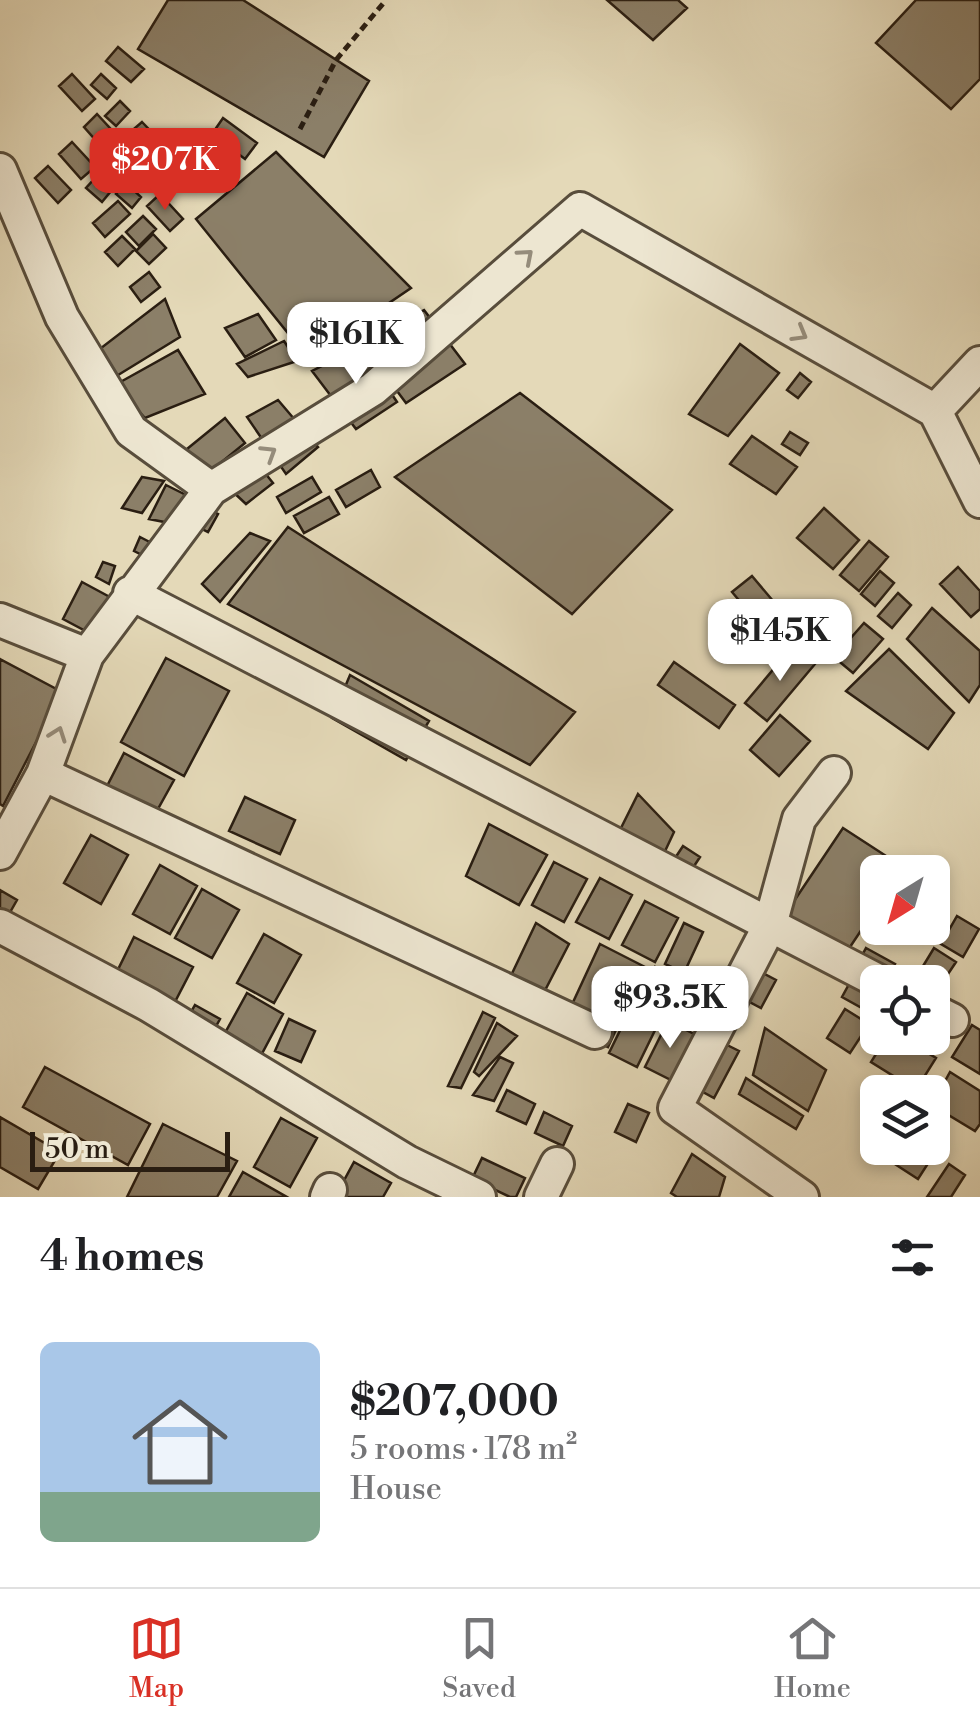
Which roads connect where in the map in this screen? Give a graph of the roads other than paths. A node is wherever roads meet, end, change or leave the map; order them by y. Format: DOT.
graph roads {
  1 [pos="0,170"];
  2 [pos="980,363"];
  3 [pos="935,411"];
  4 [pos="211,489"];
  5 [pos="980,500"];
  6 [pos="130,593"];
  7 [pos="0,620"];
  8 [pos="86,655"];
  9 [pos="834,773"];
  10 [pos="43,774"];
  11 [pos="0,853"];
  12 [pos="0,926"];
  13 [pos="770,926"];
  14 [pos="860,972"];
  15 [pos="595,1032"];
  16 [pos="557,1164"];
  17 [pos="479,1197"];
  18 [pos="541,1197"];
  19 [pos="802,1197"];
  1 -- 4 [label="street"];
  2 -- 3 [label="street"];
  4 -- 3 [label="street, one-way"];
  3 -- 5 [label="street"];
  4 -- 6 [label="street"];
  6 -- 8 [label="street"];
  6 -- 13 [label="street"];
  7 -- 8 [label="street"];
  10 -- 8 [label="street, one-way"];
  9 -- 13 [label="street"];
  10 -- 11 [label="street"];
  10 -- 15 [label="street"];
  12 -- 17 [label="street"];
  13 -- 14 [label="street"];
  13 -- 19 [label="street"];
  16 -- 18 [label="street"];
}
